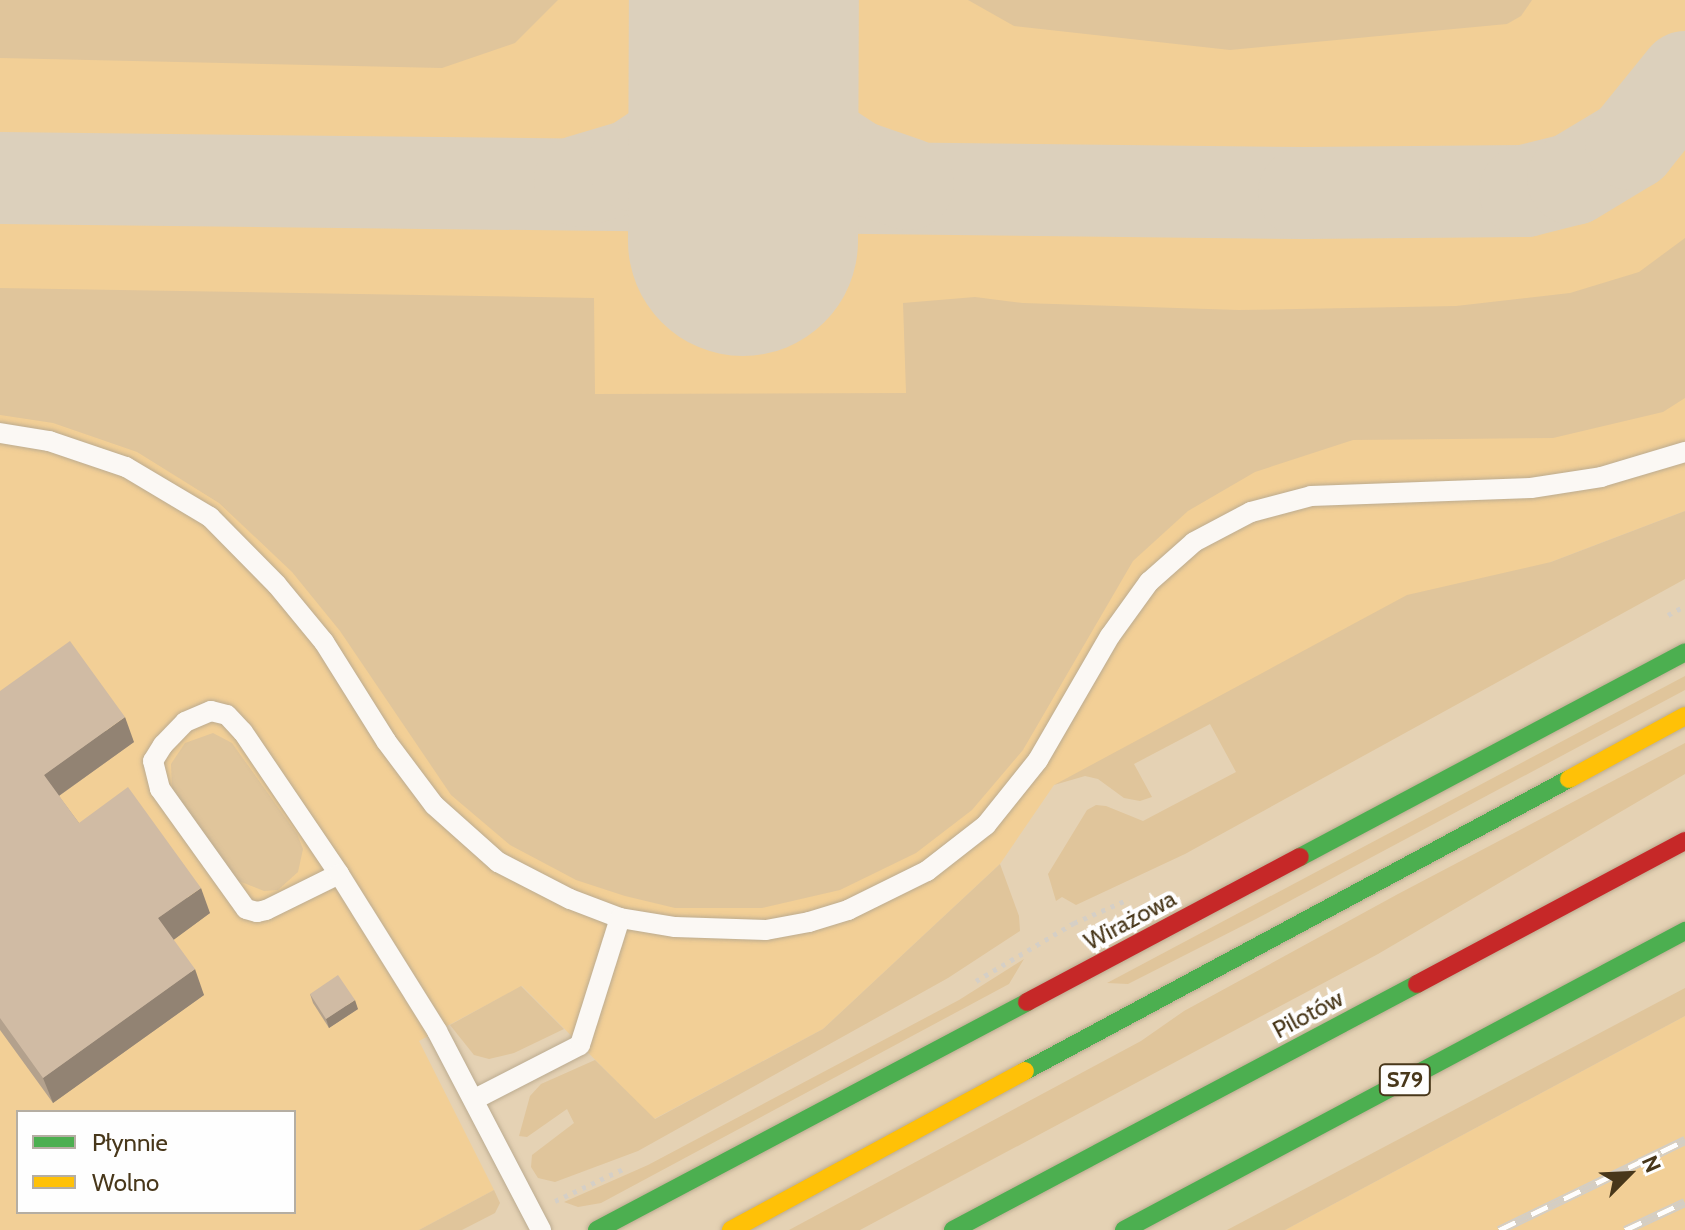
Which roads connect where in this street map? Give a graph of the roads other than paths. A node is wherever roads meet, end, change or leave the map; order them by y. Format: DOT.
graph roads {
  1 [pos="0,433"];
  2 [pos="1685,452"];
  3 [pos="1685,652"];
  4 [pos="1685,716"];
  5 [pos="1685,841"];
  6 [pos="339,874"];
  7 [pos="620,918"];
  8 [pos="1685,931"];
  9 [pos="475,1099"];
  10 [pos="541,1230"];
  11 [pos="597,1230"];
  12 [pos="731,1230"];
  13 [pos="953,1230"];
  14 [pos="1124,1230"];
  1 -- 7 [label="lane"];
  2 -- 7 [label="lane"];
  3 -- 11 [label="main road, Wirażowa"];
  4 -- 12 [label="main road"];
  5 -- 13 [label="main road, Pilotów"];
  6 -- 6 [label="lane"];
  6 -- 9 [label="lane"];
  7 -- 9 [label="lane"];
  8 -- 14 [label="main road, S79"];
  9 -- 10 [label="lane"];
}
